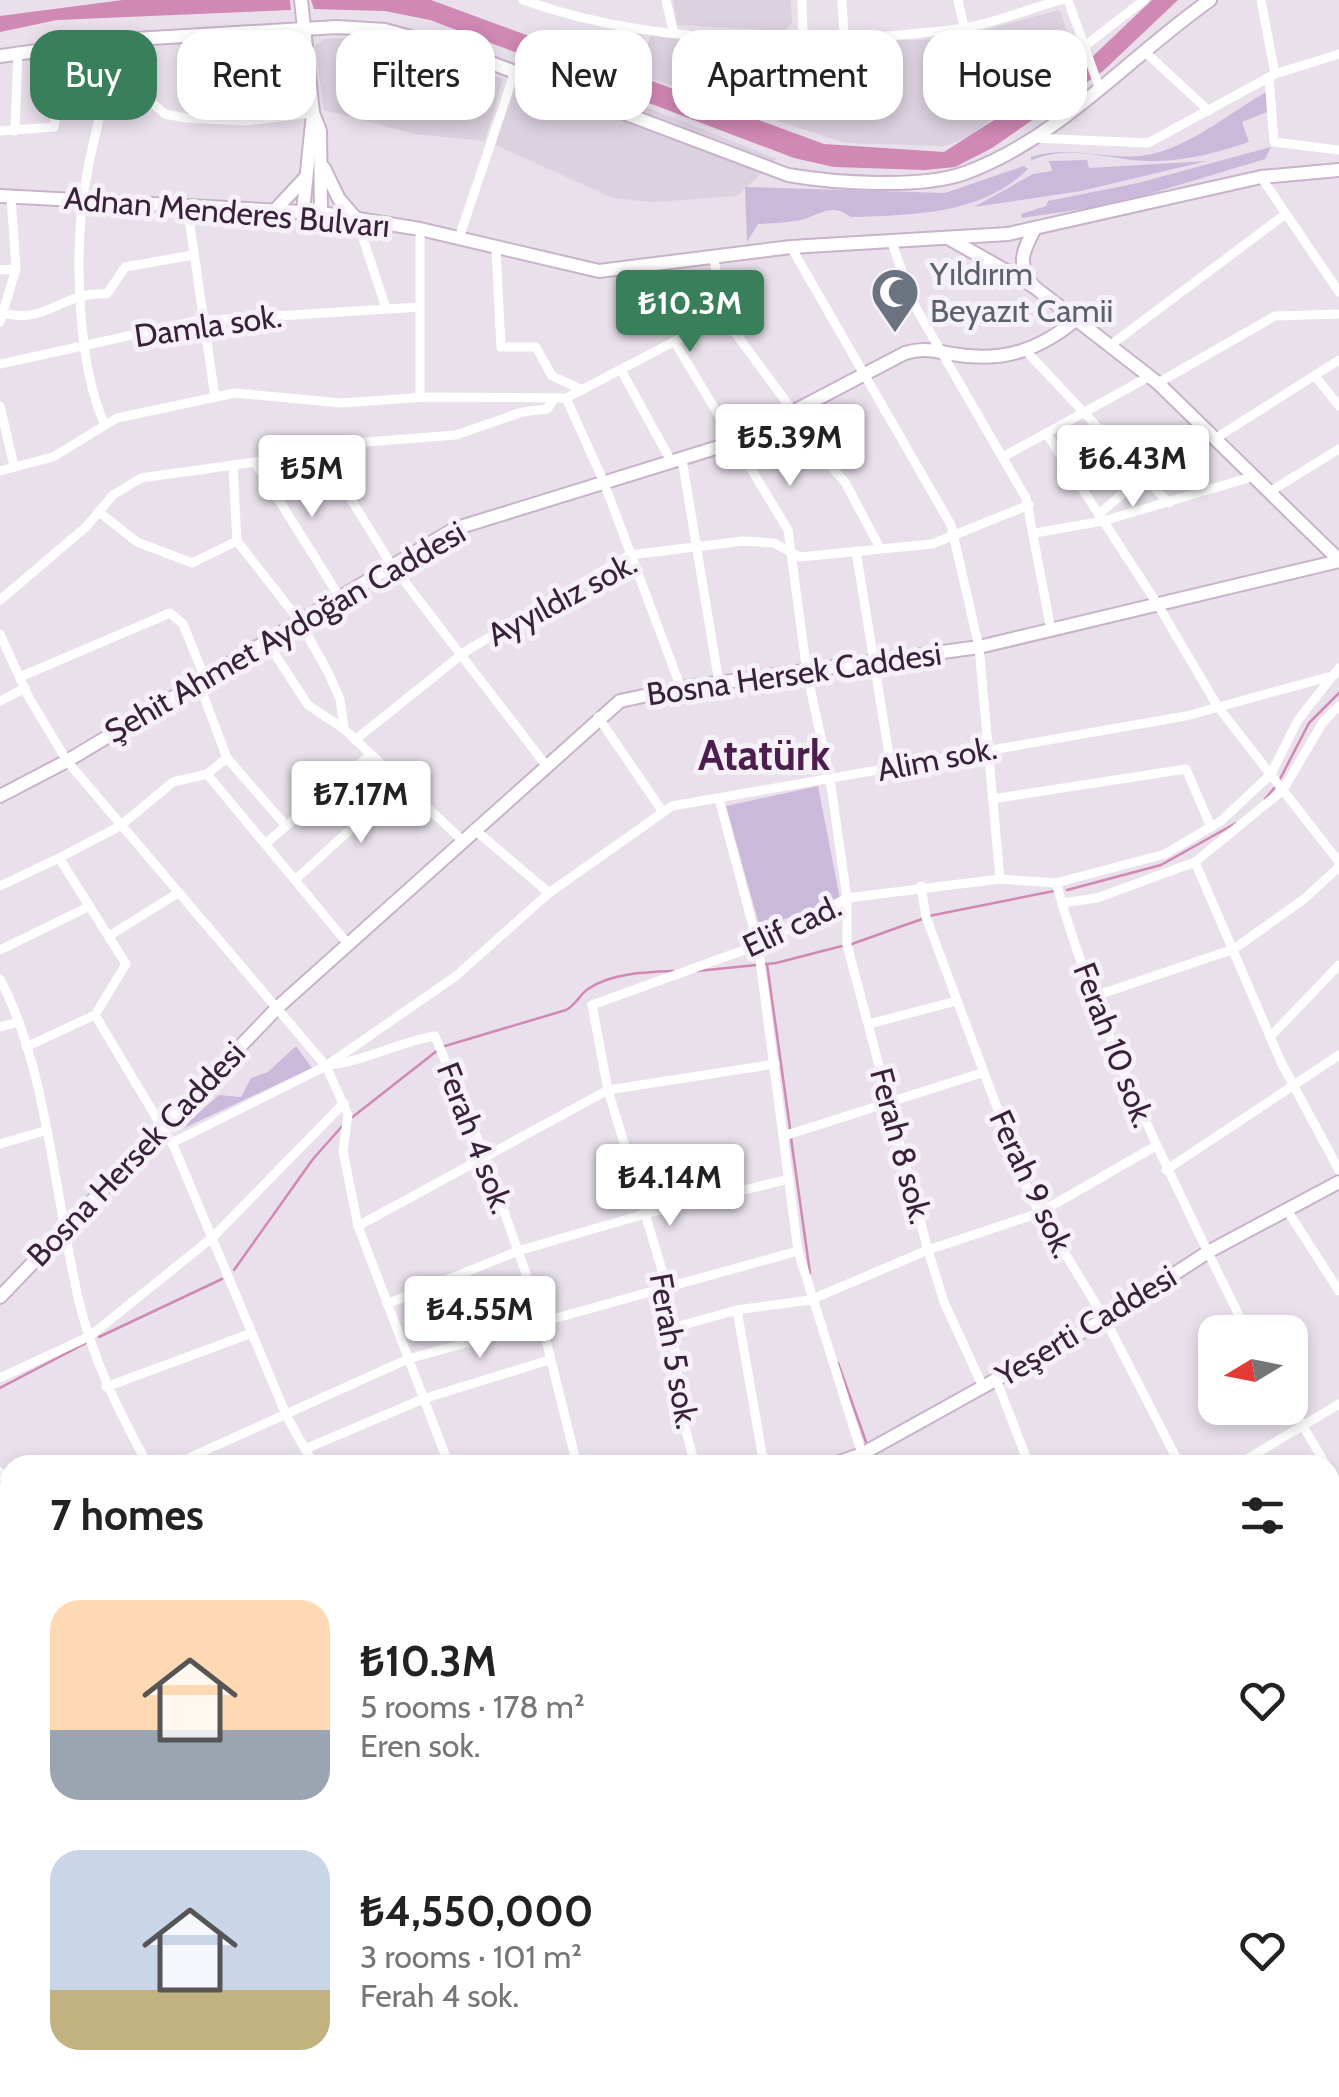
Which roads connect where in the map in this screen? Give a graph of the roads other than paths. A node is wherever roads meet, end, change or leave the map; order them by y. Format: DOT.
graph roads {
  1 [pos="523,0"];
  2 [pos="666,0"];
  3 [pos="802,0"];
  4 [pos="842,0"];
  5 [pos="958,0"];
  6 [pos="1065,0"];
  7 [pos="1144,0"];
  8 [pos="1210,0"];
  9 [pos="1261,0"];
  10 [pos="302,5"];
  11 [pos="964,27"];
  12 [pos="306,30"];
  13 [pos="673,30"];
  14 [pos="803,30"];
  15 [pos="844,30"];
  16 [pos="1078,30"];
  17 [pos="903,32"];
  18 [pos="30,50"];
  19 [pos="1087,51"];
  20 [pos="1144,51"];
  21 [pos="18,52"];
  22 [pos="1339,54"];
  23 [pos="0,56"];
  24 [pos="515,71"];
  25 [pos="1272,75"];
  26 [pos="1098,82"];
  27 [pos="1208,111"];
  28 [pos="316,118"];
  29 [pos="55,120"];
  30 [pos="100,120"];
  31 [pos="312,120"];
  32 [pos="641,120"];
  33 [pos="0,131"];
  34 [pos="15,131"];
  35 [pos="1030,138"];
  36 [pos="1339,150"];
  37 [pos="321,161"];
  38 [pos="1339,170"];
  39 [pos="306,176"];
  40 [pos="1261,178"];
  41 [pos="6,196"];
  42 [pos="84,197"];
  43 [pos="187,205"];
  44 [pos="276,209"];
  45 [pos="303,211"];
  46 [pos="320,213"];
  47 [pos="1283,216"];
  48 [pos="357,220"];
  49 [pos="420,229"];
  50 [pos="1034,230"];
  51 [pos="946,237"];
  52 [pos="459,238"];
  53 [pos="891,240"];
  54 [pos="496,248"];
  55 [pos="791,248"];
  56 [pos="194,254"];
  57 [pos="714,258"];
  58 [pos="16,269"];
  59 [pos="0,270"];
  60 [pos="1032,286"];
  61 [pos="83,292"];
  62 [pos="1339,292"];
  63 [pos="420,307"];
  64 [pos="386,308"];
  65 [pos="1339,314"];
  66 [pos="1,315"];
  67 [pos="723,316"];
  68 [pos="1078,318"];
  69 [pos="202,320"];
  70 [pos="674,342"];
  71 [pos="1112,344"];
  72 [pos="86,346"];
  73 [pos="940,350"];
  74 [pos="1027,352"];
  75 [pos="1339,360"];
  76 [pos="0,364"];
  77 [pos="621,370"];
  78 [pos="864,374"];
  79 [pos="1316,376"];
  80 [pos="1154,380"];
  81 [pos="582,390"];
  82 [pos="215,397"];
  83 [pos="420,397"];
  84 [pos="561,398"];
  85 [pos="0,406"];
  86 [pos="1339,406"];
  87 [pos="792,410"];
  88 [pos="1082,414"];
  89 [pos="104,426"];
  90 [pos="1046,433"];
  91 [pos="1216,438"];
  92 [pos="734,442"];
  93 [pos="318,446"];
  94 [pos="1339,448"];
  95 [pos="1003,457"];
  96 [pos="676,460"];
  97 [pos="255,462"];
  98 [pos="14,466"];
  99 [pos="233,466"];
  100 [pos="0,471"];
  101 [pos="1143,476"];
  102 [pos="1256,476"];
  103 [pos="603,480"];
  104 [pos="1271,490"];
  105 [pos="1169,503"];
  106 [pos="1029,505"];
  107 [pos="99,512"];
  108 [pos="1101,518"];
  109 [pos="1035,534"];
  110 [pos="954,537"];
  111 [pos="237,541"];
  112 [pos="696,546"];
  113 [pos="880,548"];
  114 [pos="788,550"];
  115 [pos="856,551"];
  116 [pos="630,554"];
  117 [pos="1339,560"];
  118 [pos="391,564"];
  119 [pos="338,596"];
  120 [pos="0,600"];
  121 [pos="1158,605"];
  122 [pos="298,619"];
  123 [pos="1050,630"];
  124 [pos="0,634"];
  125 [pos="265,638"];
  126 [pos="978,647"];
  127 [pos="9,653"];
  128 [pos="461,655"];
  129 [pos="0,663"];
  130 [pos="872,663"];
  131 [pos="1339,668"];
  132 [pos="807,673"];
  133 [pos="1331,676"];
  134 [pos="20,678"];
  135 [pos="201,678"];
  136 [pos="719,684"];
  137 [pos="25,688"];
  138 [pos="681,688"];
  139 [pos="0,701"];
  140 [pos="1339,706"];
  141 [pos="1218,707"];
  142 [pos="598,717"];
  143 [pos="344,729"];
  144 [pos="355,740"];
  145 [pos="987,748"];
  146 [pos="370,755"];
  147 [pos="227,758"];
  148 [pos="67,761"];
  149 [pos="545,764"];
  150 [pos="892,768"];
  151 [pos="207,774"];
  152 [pos="1271,774"];
  153 [pos="830,780"];
  154 [pos="400,784"];
  155 [pos="1283,790"];
  156 [pos="0,796"];
  157 [pos="992,798"];
  158 [pos="719,799"];
  159 [pos="663,812"];
  160 [pos="120,826"];
  161 [pos="286,826"];
  162 [pos="1211,827"];
  163 [pos="474,829"];
  164 [pos="462,840"];
  165 [pos="265,844"];
  166 [pos="59,858"];
  167 [pos="1195,862"];
  168 [pos="1339,864"];
  169 [pos="1000,879"];
  170 [pos="295,880"];
  171 [pos="1056,882"];
  172 [pos="0,886"];
  173 [pos="921,886"];
  174 [pos="548,893"];
  175 [pos="178,894"];
  176 [pos="847,898"];
  177 [pos="1062,903"];
  178 [pos="90,906"];
  179 [pos="109,936"];
  180 [pos="348,944"];
  181 [pos="758,945"];
  182 [pos="1232,949"];
  183 [pos="0,950"];
  184 [pos="1339,965"];
  185 [pos="0,979"];
  186 [pos="1095,996"];
  187 [pos="956,1002"];
  188 [pos="278,1006"];
  189 [pos="592,1006"];
  190 [pos="96,1015"];
  191 [pos="19,1022"];
  192 [pos="869,1024"];
  193 [pos="0,1027"];
  194 [pos="1270,1036"];
  195 [pos="26,1047"];
  196 [pos="1339,1055"];
  197 [pos="775,1064"];
  198 [pos="326,1066"];
  199 [pos="981,1073"];
  200 [pos="1294,1085"];
  201 [pos="608,1090"];
  202 [pos="890,1100"];
  203 [pos="344,1103"];
  204 [pos="162,1124"];
  205 [pos="44,1130"];
  206 [pos="784,1136"];
  207 [pos="172,1143"];
  208 [pos="0,1144"];
  209 [pos="1154,1146"];
  210 [pos="485,1157"];
  211 [pos="1166,1170"];
  212 [pos="1339,1170"];
  213 [pos="789,1179"];
  214 [pos="1339,1182"];
  215 [pos="1287,1210"];
  216 [pos="1039,1213"];
  217 [pos="645,1214"];
  218 [pos="358,1226"];
  219 [pos="65,1228"];
  220 [pos="213,1238"];
  221 [pos="928,1250"];
  222 [pos="518,1251"];
  223 [pos="798,1251"];
  224 [pos="1208,1252"];
  225 [pos="668,1290"];
  226 [pos="1339,1291"];
  227 [pos="0,1297"];
  228 [pos="810,1300"];
  229 [pos="386,1304"];
  230 [pos="737,1310"];
  231 [pos="1239,1315"];
  232 [pos="1105,1319"];
  233 [pos="541,1324"];
  234 [pos="672,1328"];
  235 [pos="252,1333"];
  236 [pos="90,1336"];
  237 [pos="408,1359"];
  238 [pos="549,1360"];
  239 [pos="0,1378"];
  240 [pos="996,1379"];
  241 [pos="982,1386"];
  242 [pos="106,1387"];
  243 [pos="423,1399"];
  244 [pos="1339,1404"];
  245 [pos="287,1417"];
  246 [pos="1308,1422"];
  247 [pos="1303,1425"];
  248 [pos="305,1450"];
  249 [pos="862,1454"];
  250 [pos="143,1455"];
  251 [pos="197,1455"];
  252 [pos="308,1455"];
  253 [pos="444,1455"];
  254 [pos="574,1455"];
  255 [pos="692,1455"];
  256 [pos="762,1455"];
  257 [pos="1025,1455"];
  258 [pos="1175,1455"];
  259 [pos="1254,1455"];
  260 [pos="1320,1455"];
  1 -- 13 [label="street"];
  2 -- 13 [label="street"];
  3 -- 14 [label="street"];
  4 -- 15 [label="street"];
  5 -- 11 [label="street"];
  6 -- 11 [label="street"];
  6 -- 16 [label="street"];
  7 -- 19 [label="street"];
  8 -- 20 [label="main road"];
  9 -- 25 [label="street"];
  10 -- 12 [label="main road"];
  11 -- 17 [label="street"];
  12 -- 24 [label="main road"];
  18 -- 21 [label="main road"];
  19 -- 26 [label="street"];
  20 -- 26 [label="main road"];
  20 -- 27 [label="street"];
  21 -- 23 [label="main road"];
  21 -- 34 [label="street"];
  22 -- 25 [label="street"];
  24 -- 52 [label="street"];
  25 -- 27 [label="street"];
  25 -- 36 [label="street"];
  26 -- 35 [label="main road"];
  27 -- 35 [label="street"];
  28 -- 37 [label="main road"];
  29 -- 34 [label="street"];
  30 -- 42 [label="street"];
  31 -- 39 [label="main road"];
  32 -- 35 [label="main road"];
  33 -- 34 [label="street"];
  37 -- 46 [label="main road"];
  37 -- 48 [label="main road"];
  38 -- 40 [label="main road, Adnan Menderes Bulvarı"];
  39 -- 44 [label="main road"];
  39 -- 45 [label="main road"];
  40 -- 47 [label="street"];
  40 -- 50 [label="main road, Adnan Menderes Bulvarı"];
  41 -- 42 [label="main road, Adnan Menderes Bulvarı"];
  41 -- 58 [label="street"];
  42 -- 43 [label="main road, Adnan Menderes Bulvarı"];
  42 -- 61 [label="street"];
  43 -- 44 [label="main road, Adnan Menderes Bulvarı"];
  43 -- 56 [label="street"];
  44 -- 45 [label="main road, Adnan Menderes Bulvarı"];
  45 -- 46 [label="main road, Adnan Menderes Bulvarı"];
  46 -- 48 [label="main road, Adnan Menderes Bulvarı"];
  47 -- 62 [label="street"];
  47 -- 71 [label="street"];
  48 -- 49 [label="main road, Adnan Menderes Bulvarı"];
  48 -- 64 [label="street"];
  49 -- 52 [label="main road, Adnan Menderes Bulvarı"];
  49 -- 63 [label="street"];
  50 -- 51 [label="main road, Adnan Menderes Bulvarı"];
  50 -- 60 [label="main road"];
  51 -- 53 [label="main road, Adnan Menderes Bulvarı"];
  51 -- 60 [label="main road"];
  52 -- 54 [label="main road, Adnan Menderes Bulvarı"];
  53 -- 55 [label="main road, Adnan Menderes Bulvarı"];
  53 -- 73 [label="street"];
  54 -- 57 [label="main road, Adnan Menderes Bulvarı"];
  54 -- 81 [label="street"];
  55 -- 57 [label="main road, Adnan Menderes Bulvarı"];
  55 -- 78 [label="street"];
  56 -- 61 [label="street"];
  56 -- 69 [label="street"];
  57 -- 67 [label="street"];
  58 -- 59 [label="street"];
  58 -- 66 [label="street"];
  60 -- 68 [label="main road"];
  61 -- 66 [label="street"];
  61 -- 72 [label="street"];
  63 -- 64 [label="street, Damla sok."];
  63 -- 83 [label="street"];
  64 -- 69 [label="street, Damla sok."];
  65 -- 80 [label="street"];
  67 -- 70 [label="street"];
  67 -- 87 [label="street"];
  68 -- 71 [label="main road"];
  68 -- 74 [label="main road, Şehit Ahmet Aydoğan Caddesi"];
  69 -- 72 [label="street, Damla sok."];
  69 -- 82 [label="street"];
  70 -- 77 [label="street"];
  70 -- 92 [label="street, Ferah 8 sok."];
  71 -- 80 [label="main road"];
  72 -- 76 [label="street, Damla sok."];
  72 -- 89 [label="street"];
  73 -- 74 [label="main road, Şehit Ahmet Aydoğan Caddesi"];
  73 -- 78 [label="main road, Şehit Ahmet Aydoğan Caddesi"];
  73 -- 95 [label="street"];
  74 -- 88 [label="street"];
  75 -- 79 [label="street"];
  77 -- 81 [label="street"];
  77 -- 96 [label="street"];
  78 -- 87 [label="main road, Şehit Ahmet Aydoğan Caddesi"];
  78 -- 110 [label="street"];
  79 -- 86 [label="street"];
  79 -- 91 [label="street"];
  80 -- 88 [label="street"];
  80 -- 91 [label="main road"];
  81 -- 84 [label="street"];
  82 -- 83 [label="street"];
  82 -- 89 [label="street"];
  83 -- 84 [label="street"];
  84 -- 93 [label="street"];
  84 -- 103 [label="street"];
  85 -- 98 [label="street"];
  87 -- 92 [label="main road, Şehit Ahmet Aydoğan Caddesi"];
  87 -- 113 [label="street"];
  88 -- 90 [label="street"];
  88 -- 101 [label="street"];
  89 -- 98 [label="street"];
  90 -- 95 [label="street"];
  90 -- 108 [label="street"];
  91 -- 102 [label="main road"];
  92 -- 96 [label="main road, Şehit Ahmet Aydoğan Caddesi"];
  92 -- 114 [label="street, Ferah 8 sok."];
  93 -- 97 [label="street"];
  93 -- 118 [label="street"];
  94 -- 104 [label="street"];
  95 -- 106 [label="street"];
  96 -- 103 [label="main road, Şehit Ahmet Aydoğan Caddesi"];
  96 -- 112 [label="street"];
  97 -- 99 [label="street"];
  97 -- 119 [label="street"];
  98 -- 100 [label="street"];
  99 -- 107 [label="street"];
  99 -- 111 [label="street"];
  101 -- 105 [label="street"];
  101 -- 108 [label="street"];
  102 -- 104 [label="main road"];
  102 -- 105 [label="street"];
  103 -- 116 [label="street"];
  103 -- 118 [label="main road, Şehit Ahmet Aydoğan Caddesi"];
  104 -- 117 [label="main road"];
  105 -- 108 [label="street"];
  106 -- 109 [label="street"];
  106 -- 110 [label="street, Ayyıldız sok."];
  107 -- 111 [label="street"];
  107 -- 120 [label="street"];
  108 -- 109 [label="street"];
  108 -- 121 [label="street"];
  109 -- 123 [label="street"];
  110 -- 113 [label="street, Ayyıldız sok."];
  110 -- 126 [label="street"];
  111 -- 122 [label="street"];
  112 -- 114 [label="street, Ayyıldız sok."];
  112 -- 116 [label="street, Ayyıldız sok."];
  112 -- 136 [label="street"];
  113 -- 115 [label="street, Ayyıldız sok."];
  114 -- 115 [label="street, Ayyıldız sok."];
  114 -- 132 [label="street, Ferah 8 sok."];
  115 -- 130 [label="street"];
  116 -- 128 [label="street, Ayyıldız sok."];
  116 -- 138 [label="street"];
  117 -- 121 [label="main road, Bosna Hersek Caddesi"];
  118 -- 119 [label="main road, Şehit Ahmet Aydoğan Caddesi"];
  118 -- 128 [label="street"];
  119 -- 122 [label="main road, Şehit Ahmet Aydoğan Caddesi"];
  121 -- 123 [label="main road, Bosna Hersek Caddesi"];
  121 -- 141 [label="street"];
  122 -- 125 [label="main road, Şehit Ahmet Aydoğan Caddesi"];
  122 -- 143 [label="street"];
  123 -- 126 [label="main road, Bosna Hersek Caddesi"];
  124 -- 127 [label="street"];
  125 -- 135 [label="main road, Şehit Ahmet Aydoğan Caddesi"];
  125 -- 143 [label="street"];
  126 -- 130 [label="main road, Bosna Hersek Caddesi"];
  126 -- 145 [label="street"];
  127 -- 129 [label="street"];
  127 -- 134 [label="street"];
  128 -- 144 [label="street, Ayyıldız sok."];
  128 -- 149 [label="street"];
  130 -- 132 [label="main road, Bosna Hersek Caddesi"];
  130 -- 150 [label="street"];
  131 -- 133 [label="street"];
  132 -- 136 [label="main road, Bosna Hersek Caddesi"];
  132 -- 153 [label="street, Ferah 8 sok."];
  133 -- 141 [label="street, Alim sok."];
  133 -- 152 [label="street"];
  134 -- 135 [label="street"];
  134 -- 137 [label="street"];
  135 -- 147 [label="street"];
  135 -- 148 [label="main road, Şehit Ahmet Aydoğan Caddesi"];
  136 -- 138 [label="main road, Bosna Hersek Caddesi"];
  137 -- 139 [label="street"];
  137 -- 148 [label="street"];
  138 -- 142 [label="main road, Bosna Hersek Caddesi"];
  140 -- 155 [label="street"];
  141 -- 145 [label="street, Alim sok."];
  141 -- 152 [label="street"];
  142 -- 149 [label="main road, Bosna Hersek Caddesi"];
  142 -- 159 [label="street"];
  143 -- 144 [label="street"];
  144 -- 146 [label="street"];
  145 -- 150 [label="street, Alim sok."];
  145 -- 157 [label="street"];
  146 -- 154 [label="street"];
  146 -- 161 [label="street"];
  147 -- 151 [label="street"];
  147 -- 161 [label="street"];
  148 -- 156 [label="main road, Şehit Ahmet Aydoğan Caddesi"];
  148 -- 160 [label="street"];
  149 -- 163 [label="main road, Bosna Hersek Caddesi"];
  150 -- 153 [label="street, Alim sok."];
  151 -- 160 [label="street"];
  151 -- 165 [label="street"];
  152 -- 155 [label="street"];
  152 -- 162 [label="street"];
  153 -- 158 [label="street, Alim sok."];
  153 -- 176 [label="street, Ferah 8 sok."];
  154 -- 164 [label="street"];
  154 -- 170 [label="street"];
  155 -- 167 [label="street"];
  155 -- 168 [label="street"];
  157 -- 162 [label="street"];
  157 -- 169 [label="street"];
  158 -- 159 [label="street, Alim sok."];
  158 -- 181 [label="street"];
  159 -- 174 [label="street, Alim sok."];
  160 -- 166 [label="street"];
  160 -- 175 [label="street"];
  161 -- 165 [label="street"];
  162 -- 171 [label="street"];
  163 -- 164 [label="main road, Bosna Hersek Caddesi"];
  163 -- 174 [label="street"];
  164 -- 180 [label="main road, Bosna Hersek Caddesi"];
  165 -- 170 [label="street"];
  166 -- 172 [label="street"];
  166 -- 178 [label="street"];
  167 -- 177 [label="street"];
  167 -- 182 [label="street"];
  168 -- 182 [label="street"];
  169 -- 171 [label="street"];
  169 -- 173 [label="street, Elif cad."];
  170 -- 180 [label="street"];
  171 -- 177 [label="street, Ferah 10 sok."];
  173 -- 176 [label="street, Elif cad."];
  173 -- 187 [label="street, Ferah 9 sok."];
  174 -- 198 [label="street, Alim sok."];
  175 -- 179 [label="street"];
  175 -- 188 [label="street"];
  176 -- 181 [label="street, Elif cad."];
  176 -- 192 [label="street, Ferah 8 sok."];
  177 -- 186 [label="street, Ferah 10 sok."];
  178 -- 179 [label="street"];
  178 -- 183 [label="street"];
  179 -- 190 [label="street"];
  180 -- 188 [label="main road, Bosna Hersek Caddesi"];
  181 -- 189 [label="street, Elif cad."];
  181 -- 197 [label="street"];
  182 -- 186 [label="street"];
  182 -- 194 [label="street"];
  184 -- 194 [label="street"];
  185 -- 191 [label="street"];
  186 -- 209 [label="street, Ferah 10 sok."];
  187 -- 192 [label="street"];
  187 -- 199 [label="street, Ferah 9 sok."];
  188 -- 198 [label="street"];
  188 -- 204 [label="main road, Bosna Hersek Caddesi"];
  189 -- 201 [label="street, Ferah 5 sok."];
  190 -- 195 [label="street"];
  190 -- 204 [label="street"];
  191 -- 193 [label="street"];
  191 -- 195 [label="street"];
  192 -- 202 [label="street, Ferah 8 sok."];
  194 -- 200 [label="street"];
  195 -- 205 [label="street"];
  196 -- 200 [label="street"];
  197 -- 201 [label="street"];
  197 -- 206 [label="street"];
  198 -- 203 [label="street"];
  198 -- 207 [label="street"];
  198 -- 210 [label="street, Ferah 4 sok."];
  199 -- 202 [label="street"];
  199 -- 216 [label="street, Ferah 9 sok."];
  200 -- 211 [label="street"];
  200 -- 212 [label="street"];
  201 -- 210 [label="street"];
  201 -- 217 [label="street, Ferah 5 sok."];
  202 -- 206 [label="street"];
  202 -- 221 [label="street, Ferah 8 sok."];
  203 -- 218 [label="street"];
  203 -- 220 [label="street"];
  204 -- 207 [label="street"];
  204 -- 219 [label="main road, Bosna Hersek Caddesi"];
  205 -- 208 [label="street"];
  205 -- 219 [label="street"];
  206 -- 213 [label="street"];
  207 -- 220 [label="street"];
  209 -- 211 [label="street, Ferah 10 sok."];
  209 -- 216 [label="street"];
  210 -- 218 [label="street"];
  210 -- 222 [label="street, Ferah 4 sok."];
  211 -- 224 [label="street, Ferah 10 sok."];
  213 -- 217 [label="street"];
  213 -- 223 [label="street"];
  214 -- 215 [label="main road, Yeşerti Caddesi"];
  215 -- 224 [label="main road, Yeşerti Caddesi"];
  215 -- 226 [label="street"];
  216 -- 221 [label="street"];
  216 -- 232 [label="street, Ferah 9 sok."];
  217 -- 222 [label="street"];
  217 -- 225 [label="street, Ferah 5 sok."];
  218 -- 229 [label="street"];
  219 -- 227 [label="main road, Bosna Hersek Caddesi"];
  219 -- 236 [label="street"];
  220 -- 235 [label="street"];
  220 -- 236 [label="street"];
  221 -- 228 [label="street"];
  221 -- 241 [label="street, Ferah 8 sok."];
  222 -- 229 [label="street"];
  222 -- 233 [label="street, Ferah 4 sok."];
  223 -- 225 [label="street"];
  223 -- 228 [label="street"];
  224 -- 231 [label="street, Ferah 10 sok."];
  224 -- 232 [label="main road, Yeşerti Caddesi"];
  225 -- 233 [label="street"];
  225 -- 234 [label="street, Ferah 5 sok."];
  228 -- 230 [label="street"];
  228 -- 249 [label="street"];
  229 -- 237 [label="street"];
  230 -- 234 [label="street"];
  230 -- 256 [label="street"];
  232 -- 240 [label="main road, Yeşerti Caddesi"];
  232 -- 258 [label="street, Ferah 9 sok."];
  233 -- 237 [label="street"];
  233 -- 238 [label="street, Ferah 4 sok."];
  234 -- 255 [label="street, Ferah 5 sok."];
  235 -- 242 [label="street"];
  235 -- 245 [label="street"];
  236 -- 239 [label="street"];
  236 -- 242 [label="street"];
  237 -- 243 [label="street"];
  237 -- 245 [label="street"];
  238 -- 243 [label="street"];
  238 -- 254 [label="street, Ferah 4 sok."];
  240 -- 241 [label="main road, Yeşerti Caddesi"];
  240 -- 257 [label="street"];
  241 -- 249 [label="main road, Yeşerti Caddesi"];
  242 -- 250 [label="street"];
  243 -- 248 [label="street"];
  243 -- 253 [label="street"];
  244 -- 246 [label="street"];
  245 -- 248 [label="street"];
  245 -- 251 [label="street"];
  247 -- 259 [label="street"];
  247 -- 260 [label="street"];
  248 -- 252 [label="street"];
}
